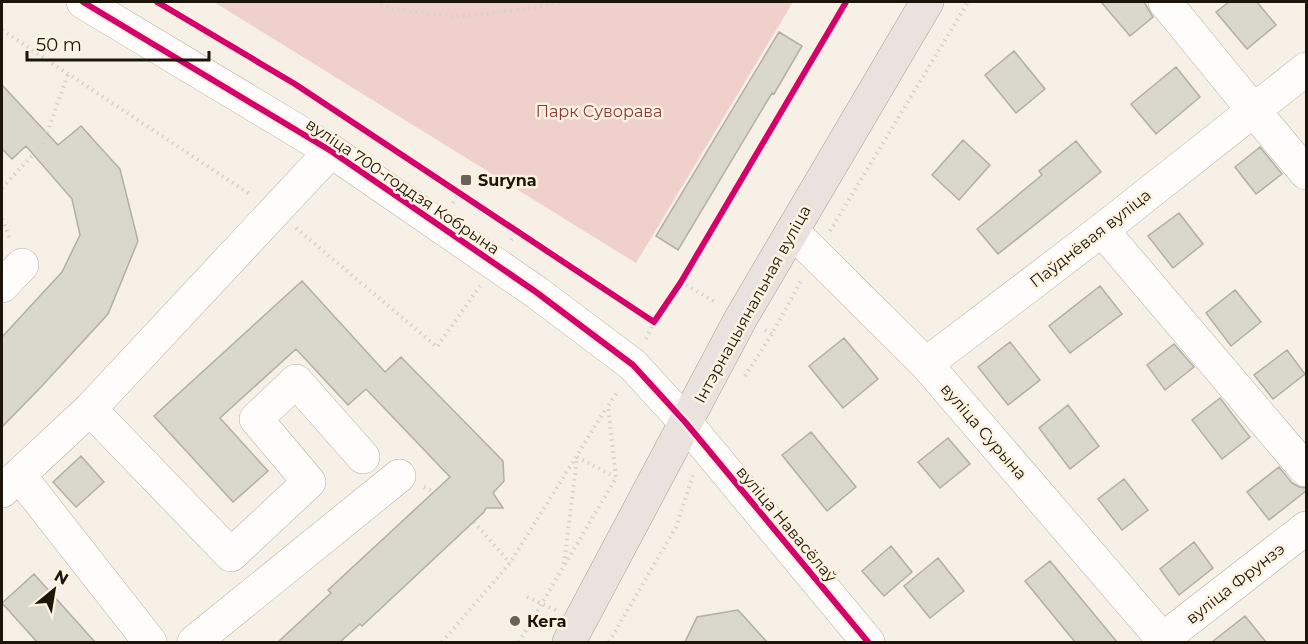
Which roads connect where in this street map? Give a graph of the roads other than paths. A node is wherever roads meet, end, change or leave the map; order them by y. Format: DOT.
graph roads {
  1 [pos="83,2"];
  2 [pos="927,2"];
  3 [pos="1165,2"];
  4 [pos="1306,69"];
  5 [pos="1254,111"];
  6 [pos="331,151"];
  7 [pos="1306,173"];
  8 [pos="1102,230"];
  9 [pos="792,231"];
  10 [pos="926,364"];
  11 [pos="90,409"];
  12 [pos="695,434"];
  13 [pos="363,457"];
  14 [pos="1306,470"];
  15 [pos="399,476"];
  16 [pos="10,483"];
  17 [pos="1306,528"];
  18 [pos="1164,641"];
  19 [pos="150,642"];
  20 [pos="194,642"];
  21 [pos="569,642"];
  22 [pos="868,642"];
  1 -- 6 [label="street, вуліца 700-годдзя Кобрына"];
  2 -- 9 [label="main road, Інтэрнацыянальная вуліца"];
  3 -- 5 [label="street"];
  4 -- 5 [label="street, Паўднёвая вуліца"];
  5 -- 7 [label="street"];
  5 -- 8 [label="street, Паўднёвая вуліца"];
  6 -- 11 [label="street"];
  6 -- 12 [label="street, вуліца 700-годдзя Кобрына"];
  8 -- 10 [label="street, Паўднёвая вуліца"];
  8 -- 14 [label="street"];
  9 -- 10 [label="street, вуліца Сурына"];
  9 -- 12 [label="main road, Інтэрнацыянальная вуліца"];
  10 -- 18 [label="street, вуліца Сурына"];
  11 -- 13 [label="street"];
  11 -- 16 [label="street"];
  12 -- 21 [label="main road, Інтэрнацыянальная вуліца"];
  12 -- 22 [label="street, вуліца Навасёлаў"];
  15 -- 20 [label="street"];
  16 -- 19 [label="street"];
  17 -- 18 [label="street, вуліца Фрунзэ"];
}
